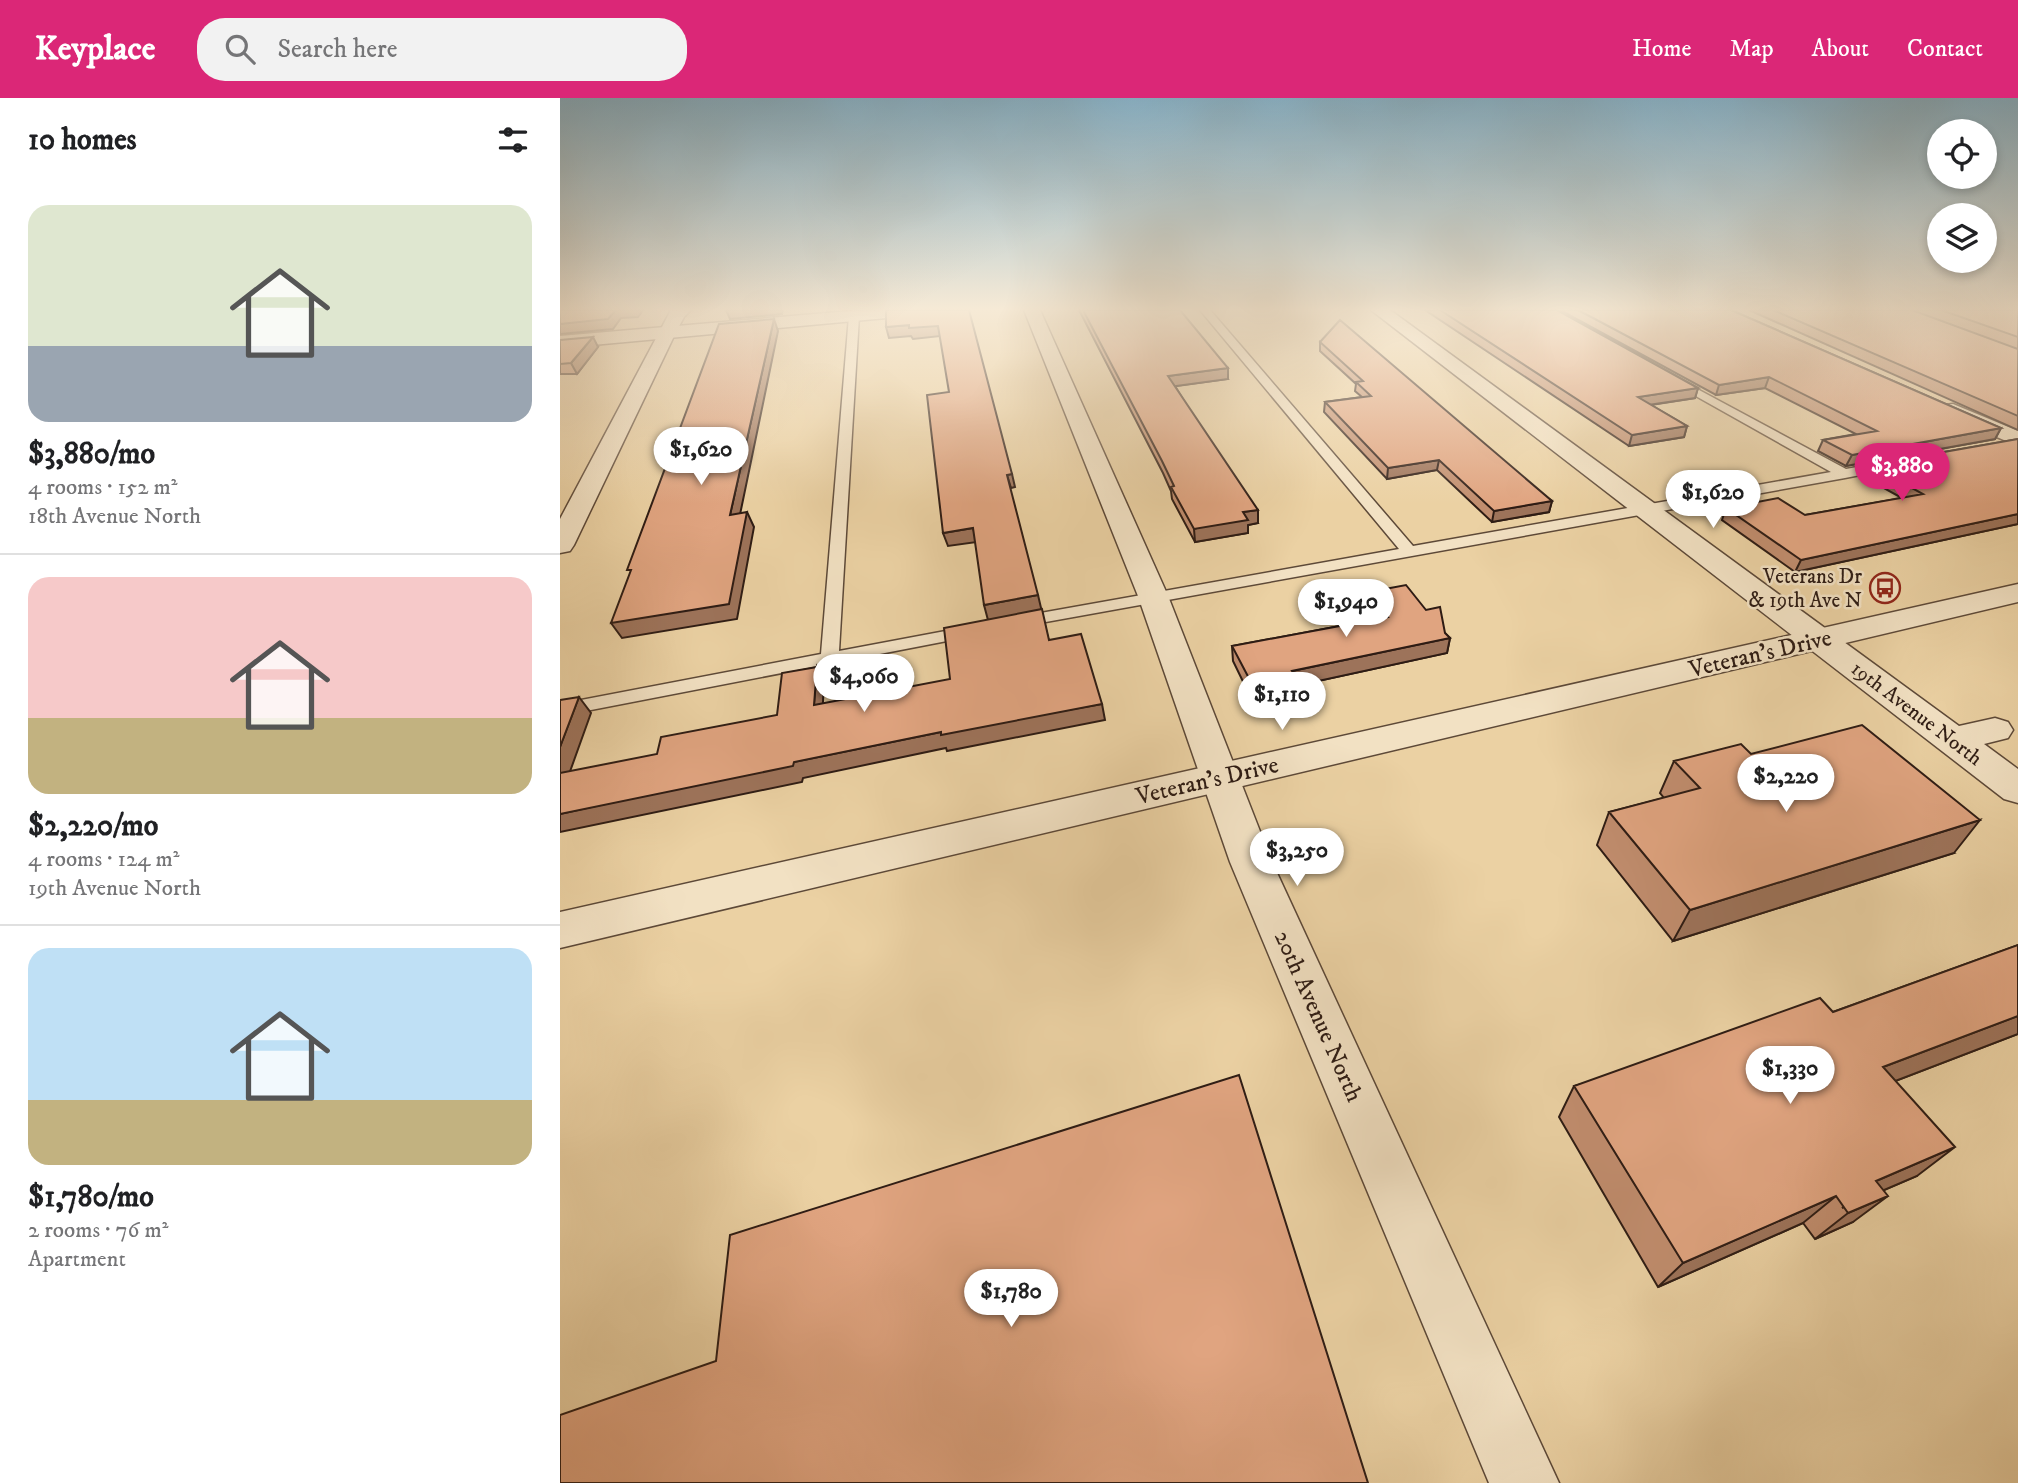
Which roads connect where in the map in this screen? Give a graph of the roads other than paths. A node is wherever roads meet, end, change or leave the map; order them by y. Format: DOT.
graph roads {
  1 [pos="646,375"];
  2 [pos="851,375"];
  3 [pos="1059,375"];
  4 [pos="1260,375"];
  5 [pos="1465,375"];
  6 [pos="1667,375"];
  7 [pos="1930,400"];
  8 [pos="2018,440"];
  9 [pos="1991,446"];
  10 [pos="1911,461"];
  11 [pos="1844,474"];
  12 [pos="1647,511"];
  13 [pos="560,545"];
  14 [pos="1410,552"];
  15 [pos="2018,593"];
  16 [pos="1153,596"];
  17 [pos="1818,639"];
  18 [pos="830,658"];
  19 [pos="560,710"];
  20 [pos="1995,730"];
  21 [pos="1953,740"];
  22 [pos="1218,777"];
  23 [pos="2018,789"];
  24 [pos="560,930"];
  25 [pos="1524,1483"];
  1 -- 13 [label="street"];
  2 -- 18 [label="lane"];
  3 -- 16 [label="street, 20th Avenue North"];
  4 -- 14 [label="lane"];
  5 -- 12 [label="street, 19th Avenue North"];
  6 -- 11 [label="lane"];
  7 -- 8 [label="street"];
  8 -- 9 [label="lane"];
  10 -- 11 [label="lane"];
  11 -- 12 [label="lane"];
  12 -- 14 [label="lane"];
  12 -- 17 [label="street, 19th Avenue North"];
  14 -- 16 [label="lane"];
  15 -- 17 [label="street, Veteran's Drive"];
  16 -- 18 [label="lane"];
  16 -- 22 [label="street, 20th Avenue North"];
  17 -- 21 [label="street, 19th Avenue North"];
  17 -- 22 [label="street, Veteran's Drive"];
  18 -- 19 [label="lane"];
  20 -- 21 [label="street"];
  21 -- 23 [label="street, 19th Avenue North"];
  22 -- 24 [label="street, Veteran's Drive"];
  22 -- 25 [label="street, 20th Avenue North"];
}
